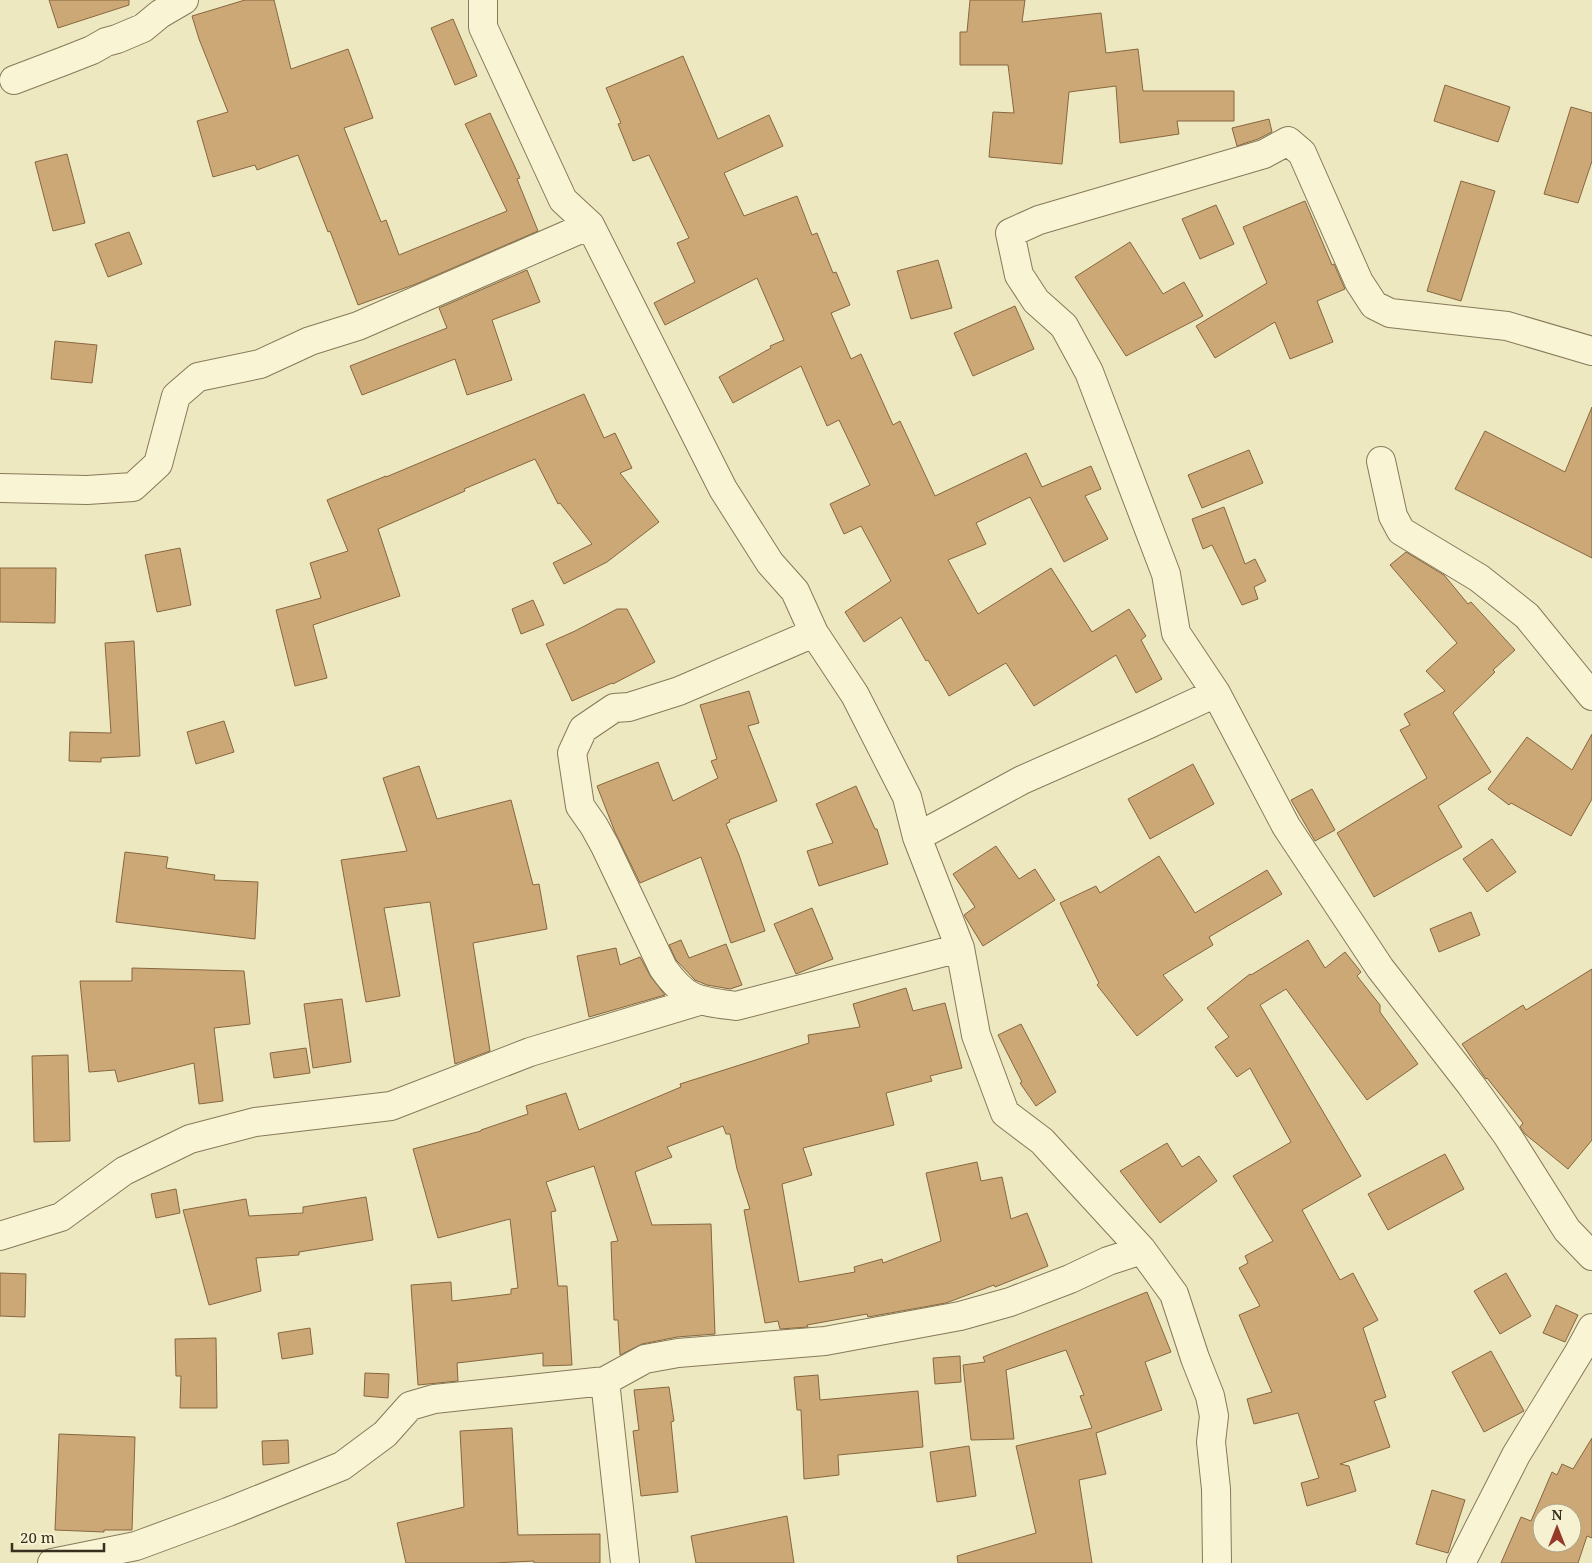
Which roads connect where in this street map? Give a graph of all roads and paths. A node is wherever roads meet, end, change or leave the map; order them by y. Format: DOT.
graph roads {
  1 [pos="184,0"];
  2 [pos="483,0"];
  3 [pos="14,80"];
  4 [pos="590,225"];
  5 [pos="1592,351"];
  6 [pos="1381,461"];
  7 [pos="0,488"];
  8 [pos="814,633"];
  9 [pos="1216,693"];
  10 [pos="1592,696"];
  11 [pos="917,837"];
  12 [pos="960,948"];
  13 [pos="699,1001"];
  14 [pos="0,1236"];
  15 [pos="1142,1250"];
  16 [pos="1592,1256"];
  17 [pos="1592,1328"];
  18 [pos="605,1381"];
  19 [pos="52,1563"];
  20 [pos="625,1563"];
  21 [pos="1217,1563"];
  22 [pos="1460,1563"];
  1 -- 3 [label="street"];
  2 -- 4 [label="street"];
  4 -- 7 [label="street"];
  4 -- 8 [label="street"];
  5 -- 9 [label="street"];
  6 -- 10 [label="street"];
  8 -- 11 [label="street"];
  8 -- 13 [label="street"];
  9 -- 11 [label="street"];
  9 -- 16 [label="street"];
  11 -- 12 [label="street"];
  12 -- 13 [label="street"];
  12 -- 15 [label="street"];
  13 -- 14 [label="street"];
  15 -- 18 [label="street"];
  15 -- 21 [label="street"];
  17 -- 22 [label="street"];
  18 -- 19 [label="street"];
  18 -- 20 [label="street"];
}
